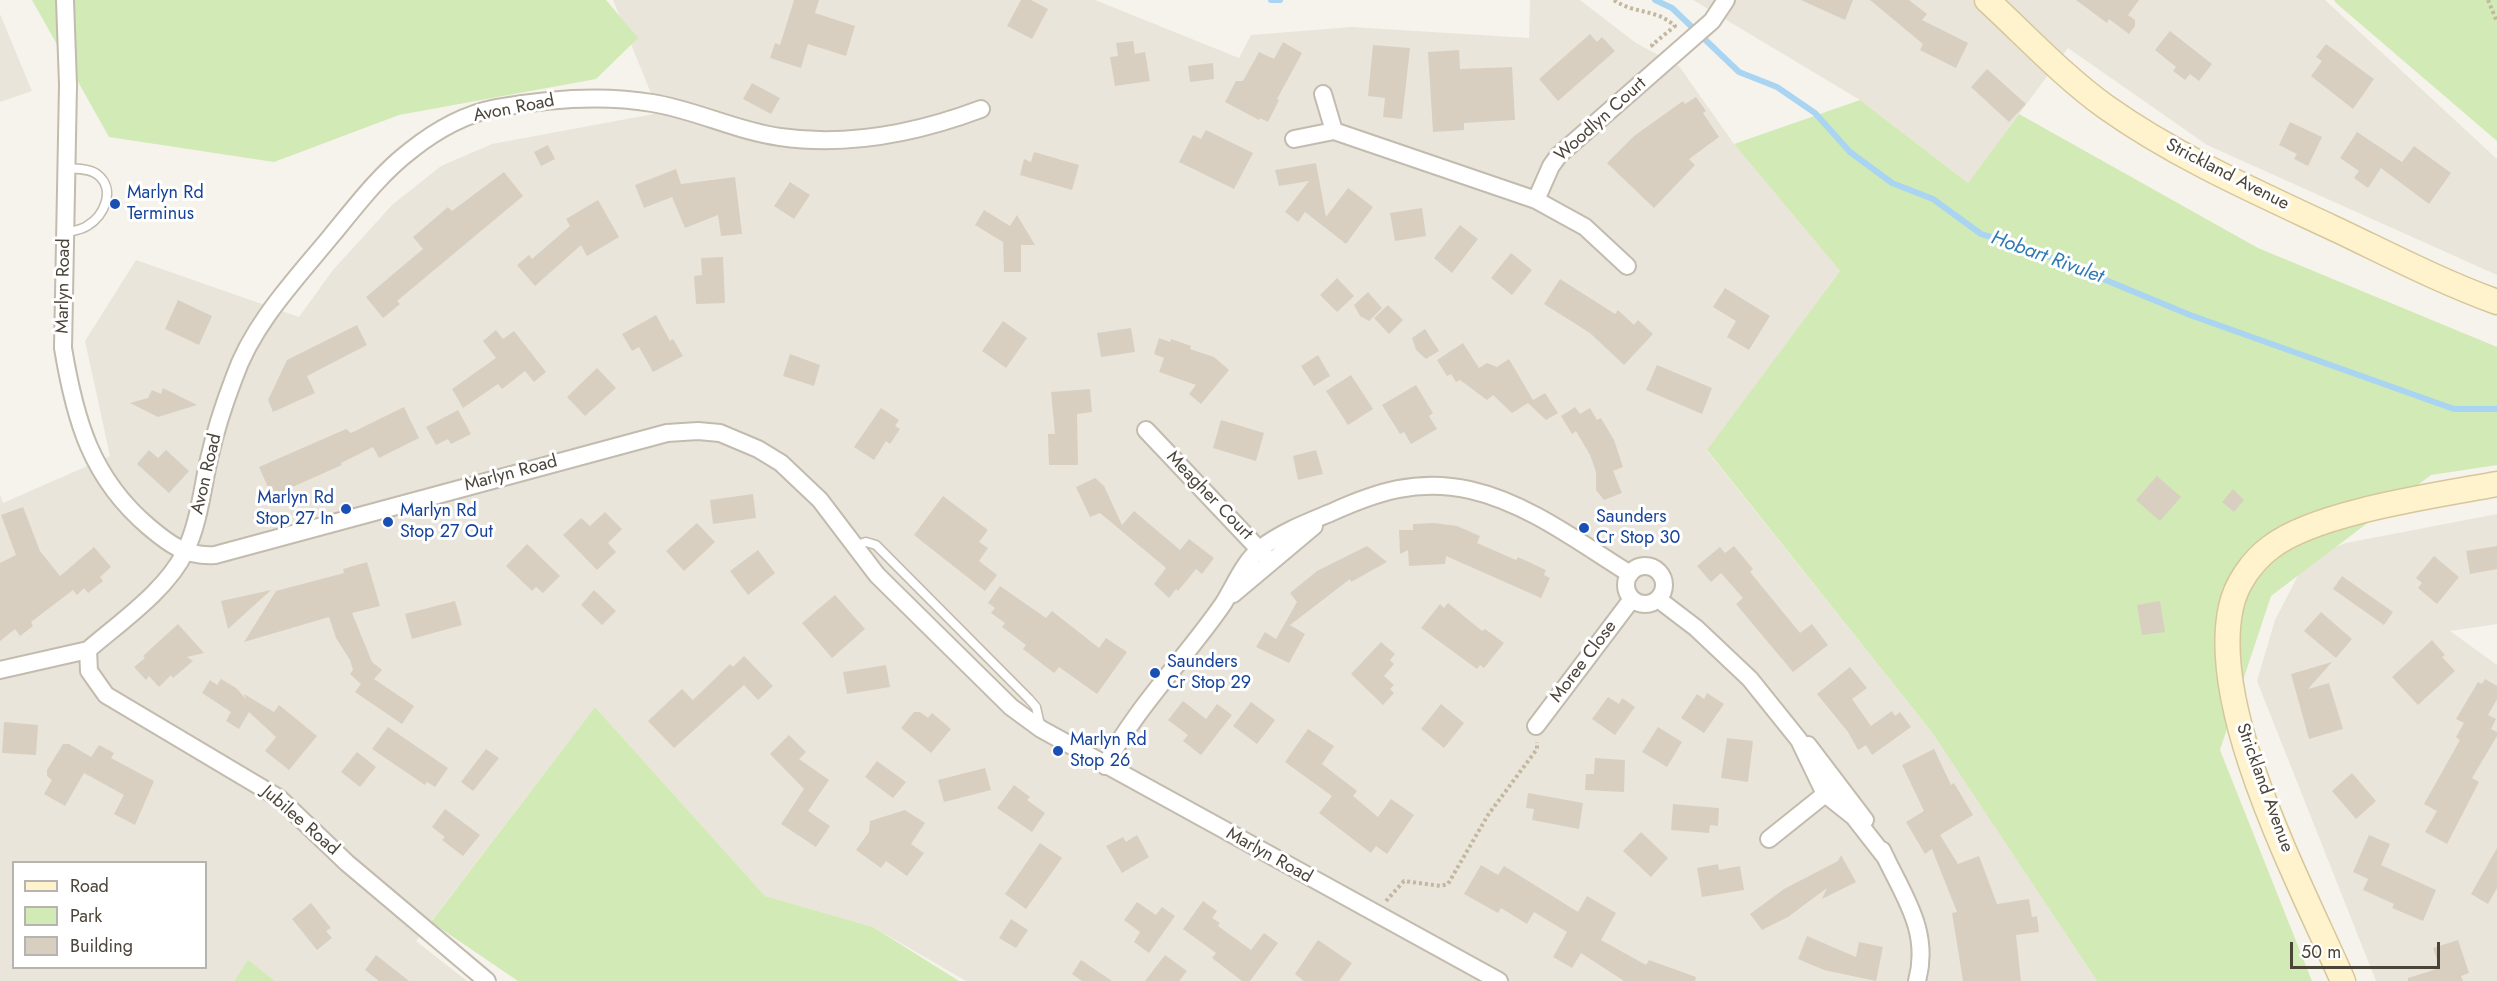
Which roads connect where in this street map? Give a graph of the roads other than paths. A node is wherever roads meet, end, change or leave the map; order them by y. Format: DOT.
graph roads {
  1 [pos="65,0"];
  2 [pos="1726,0"];
  3 [pos="1987,0"];
  4 [pos="1323,94"];
  5 [pos="981,109"];
  6 [pos="1334,131"];
  7 [pos="1294,139"];
  8 [pos="66,168"];
  9 [pos="1536,200"];
  10 [pos="65,233"];
  11 [pos="1627,266"];
  12 [pos="2497,302"];
  13 [pos="1146,430"];
  14 [pos="2497,484"];
  15 [pos="185,553"];
  16 [pos="1266,556"];
  17 [pos="1630,574"];
  18 [pos="1632,599"];
  19 [pos="1658,599"];
  20 [pos="88,650"];
  21 [pos="0,670"];
  22 [pos="1536,726"];
  23 [pos="1794,732"];
  24 [pos="1106,766"];
  25 [pos="1840,783"];
  26 [pos="1825,794"];
  27 [pos="1768,839"];
  28 [pos="1886,858"];
  29 [pos="488,981"];
  30 [pos="1499,981"];
  31 [pos="1917,981"];
  32 [pos="2343,981"];
  1 -- 8 [label="street, Marlyn Road"];
  2 -- 9 [label="street, Woodlyn Court"];
  3 -- 12 [label="street, Strickland Avenue"];
  4 -- 6 [label="street"];
  5 -- 15 [label="street, Avon Road"];
  6 -- 7 [label="street"];
  6 -- 9 [label="street"];
  8 -- 10 [label="street, Marlyn Road"];
  8 -- 10 [label="lane"];
  9 -- 11 [label="street"];
  10 -- 15 [label="street, Marlyn Road"];
  13 -- 16 [label="street, Meagher Court"];
  14 -- 32 [label="street, Strickland Avenue"];
  15 -- 20 [label="street"];
  15 -- 24 [label="street, Marlyn Road"];
  16 -- 17 [label="street"];
  16 -- 24 [label="street"];
  17 -- 18 [label="street"];
  17 -- 19 [label="street"];
  18 -- 19 [label="street"];
  18 -- 22 [label="street, Moree Close"];
  19 -- 23 [label="street"];
  20 -- 21 [label="street"];
  20 -- 29 [label="street, Jubilee Road"];
  23 -- 25 [label="street"];
  23 -- 26 [label="street"];
  24 -- 30 [label="street, Marlyn Road"];
  25 -- 26 [label="street"];
  25 -- 28 [label="street"];
  26 -- 27 [label="street"];
  26 -- 28 [label="street"];
  28 -- 31 [label="street"];
}
